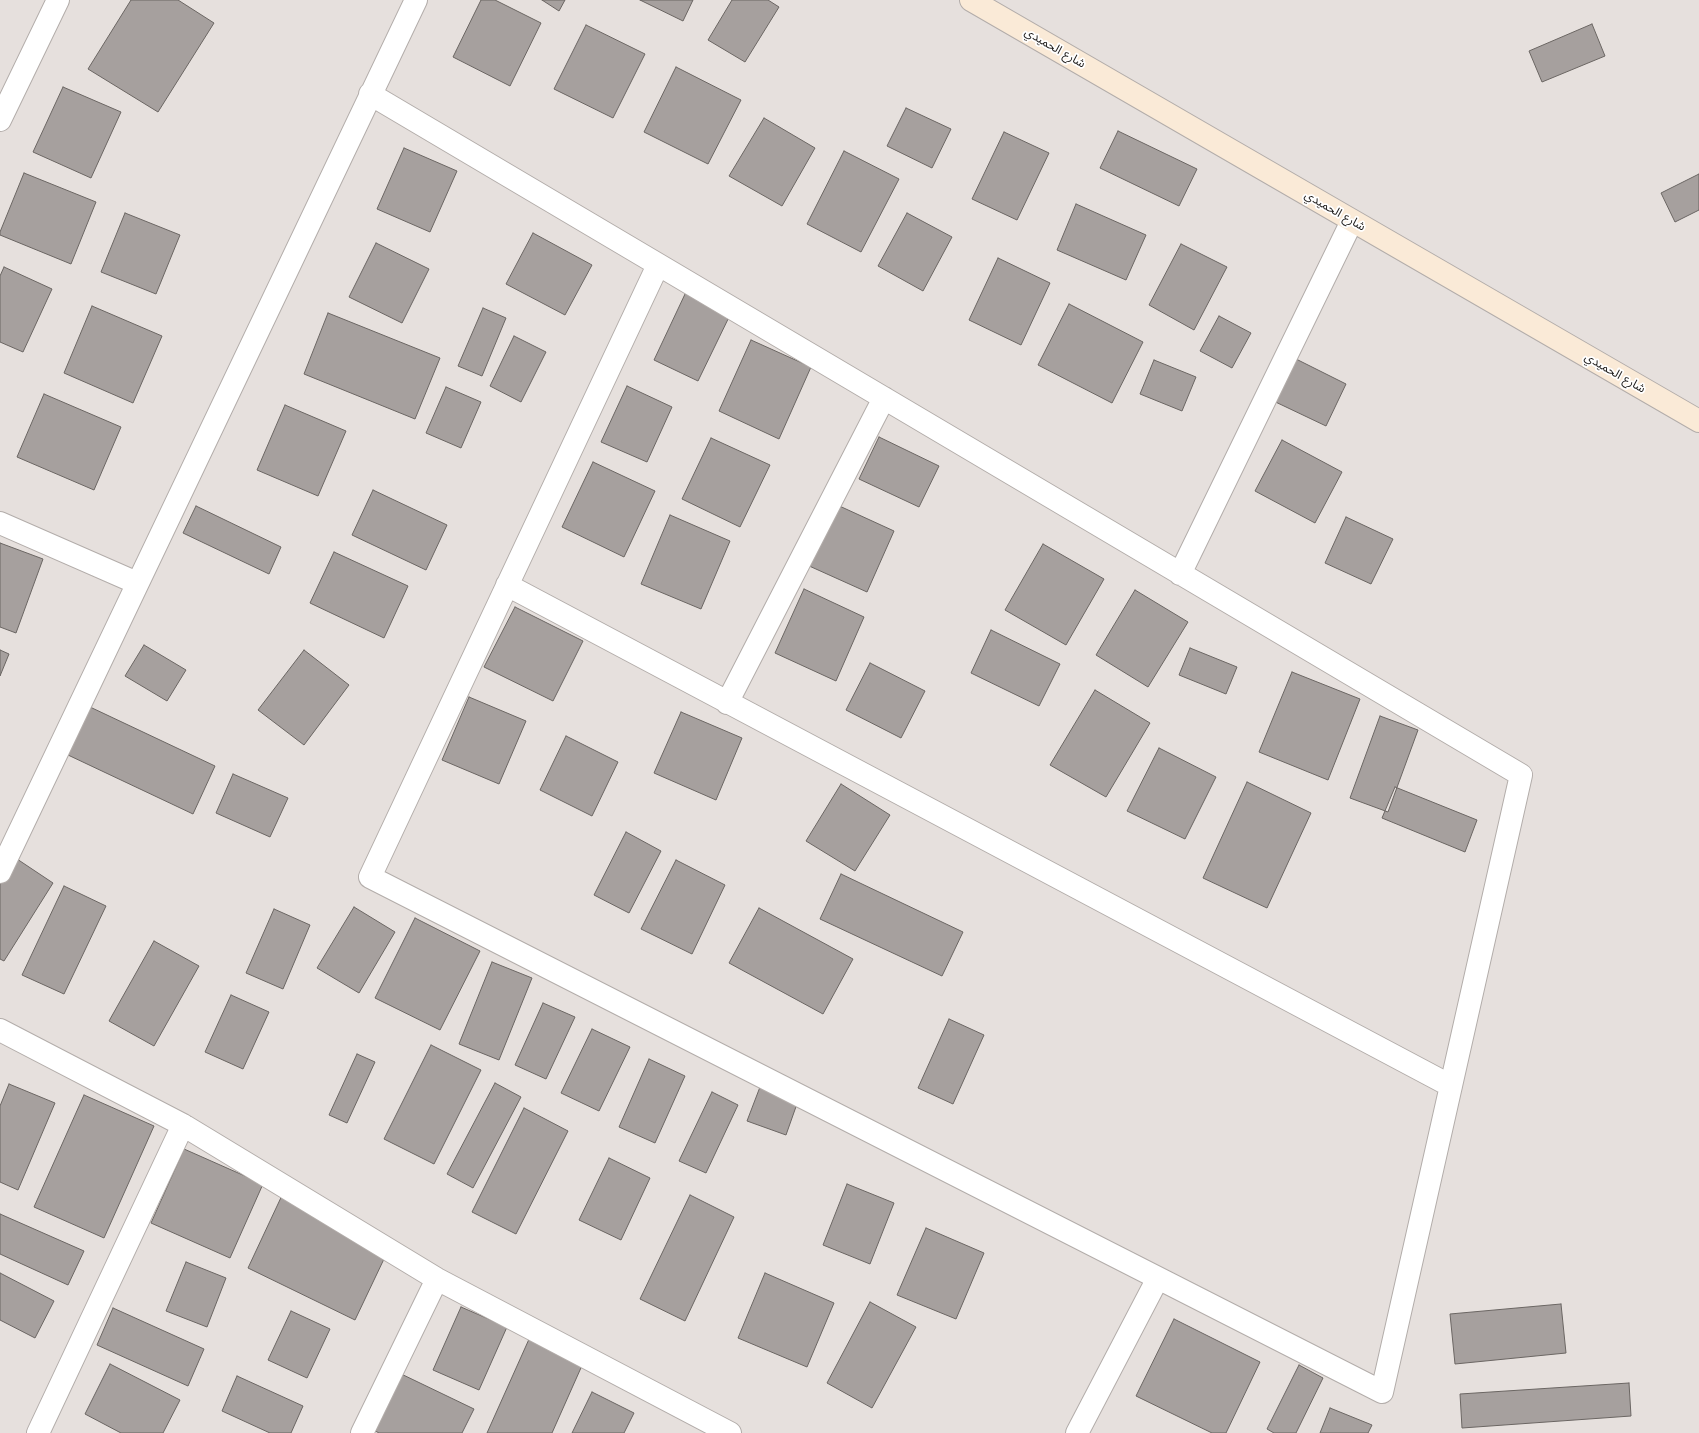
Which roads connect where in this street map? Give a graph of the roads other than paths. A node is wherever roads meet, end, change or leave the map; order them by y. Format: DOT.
graph roads {
  1 [pos="58,0"];
  2 [pos="416,0"];
  3 [pos="971,0"];
  4 [pos="370,94"];
  5 [pos="0,120"];
  6 [pos="1352,221"];
  7 [pos="658,265"];
  8 [pos="884,398"];
  9 [pos="1699,421"];
  10 [pos="0,523"];
  11 [pos="1180,574"];
  12 [pos="137,583"];
  13 [pos="507,585"];
  14 [pos="728,703"];
  15 [pos="0,872"];
  16 [pos="0,1030"];
  17 [pos="1451,1086"];
  18 [pos="183,1126"];
  19 [pos="1158,1278"];
  20 [pos="437,1279"];
  21 [pos="38,1433"];
  22 [pos="362,1433"];
  23 [pos="730,1433"];
  24 [pos="1077,1433"];
  1 -- 5 [label="street"];
  2 -- 4 [label="street"];
  3 -- 6 [label="street, شارع الحميدي"];
  4 -- 7 [label="street"];
  4 -- 12 [label="street"];
  6 -- 9 [label="street, شارع الحميدي"];
  6 -- 11 [label="street"];
  7 -- 8 [label="street"];
  7 -- 13 [label="street"];
  8 -- 11 [label="street"];
  8 -- 14 [label="street"];
  10 -- 12 [label="street"];
  11 -- 17 [label="street"];
  12 -- 15 [label="street"];
  13 -- 14 [label="street"];
  13 -- 19 [label="street"];
  14 -- 17 [label="street"];
  16 -- 18 [label="street"];
  17 -- 19 [label="street"];
  18 -- 20 [label="street"];
  18 -- 21 [label="street"];
  19 -- 24 [label="street"];
  20 -- 22 [label="street"];
  20 -- 23 [label="street"];
}
